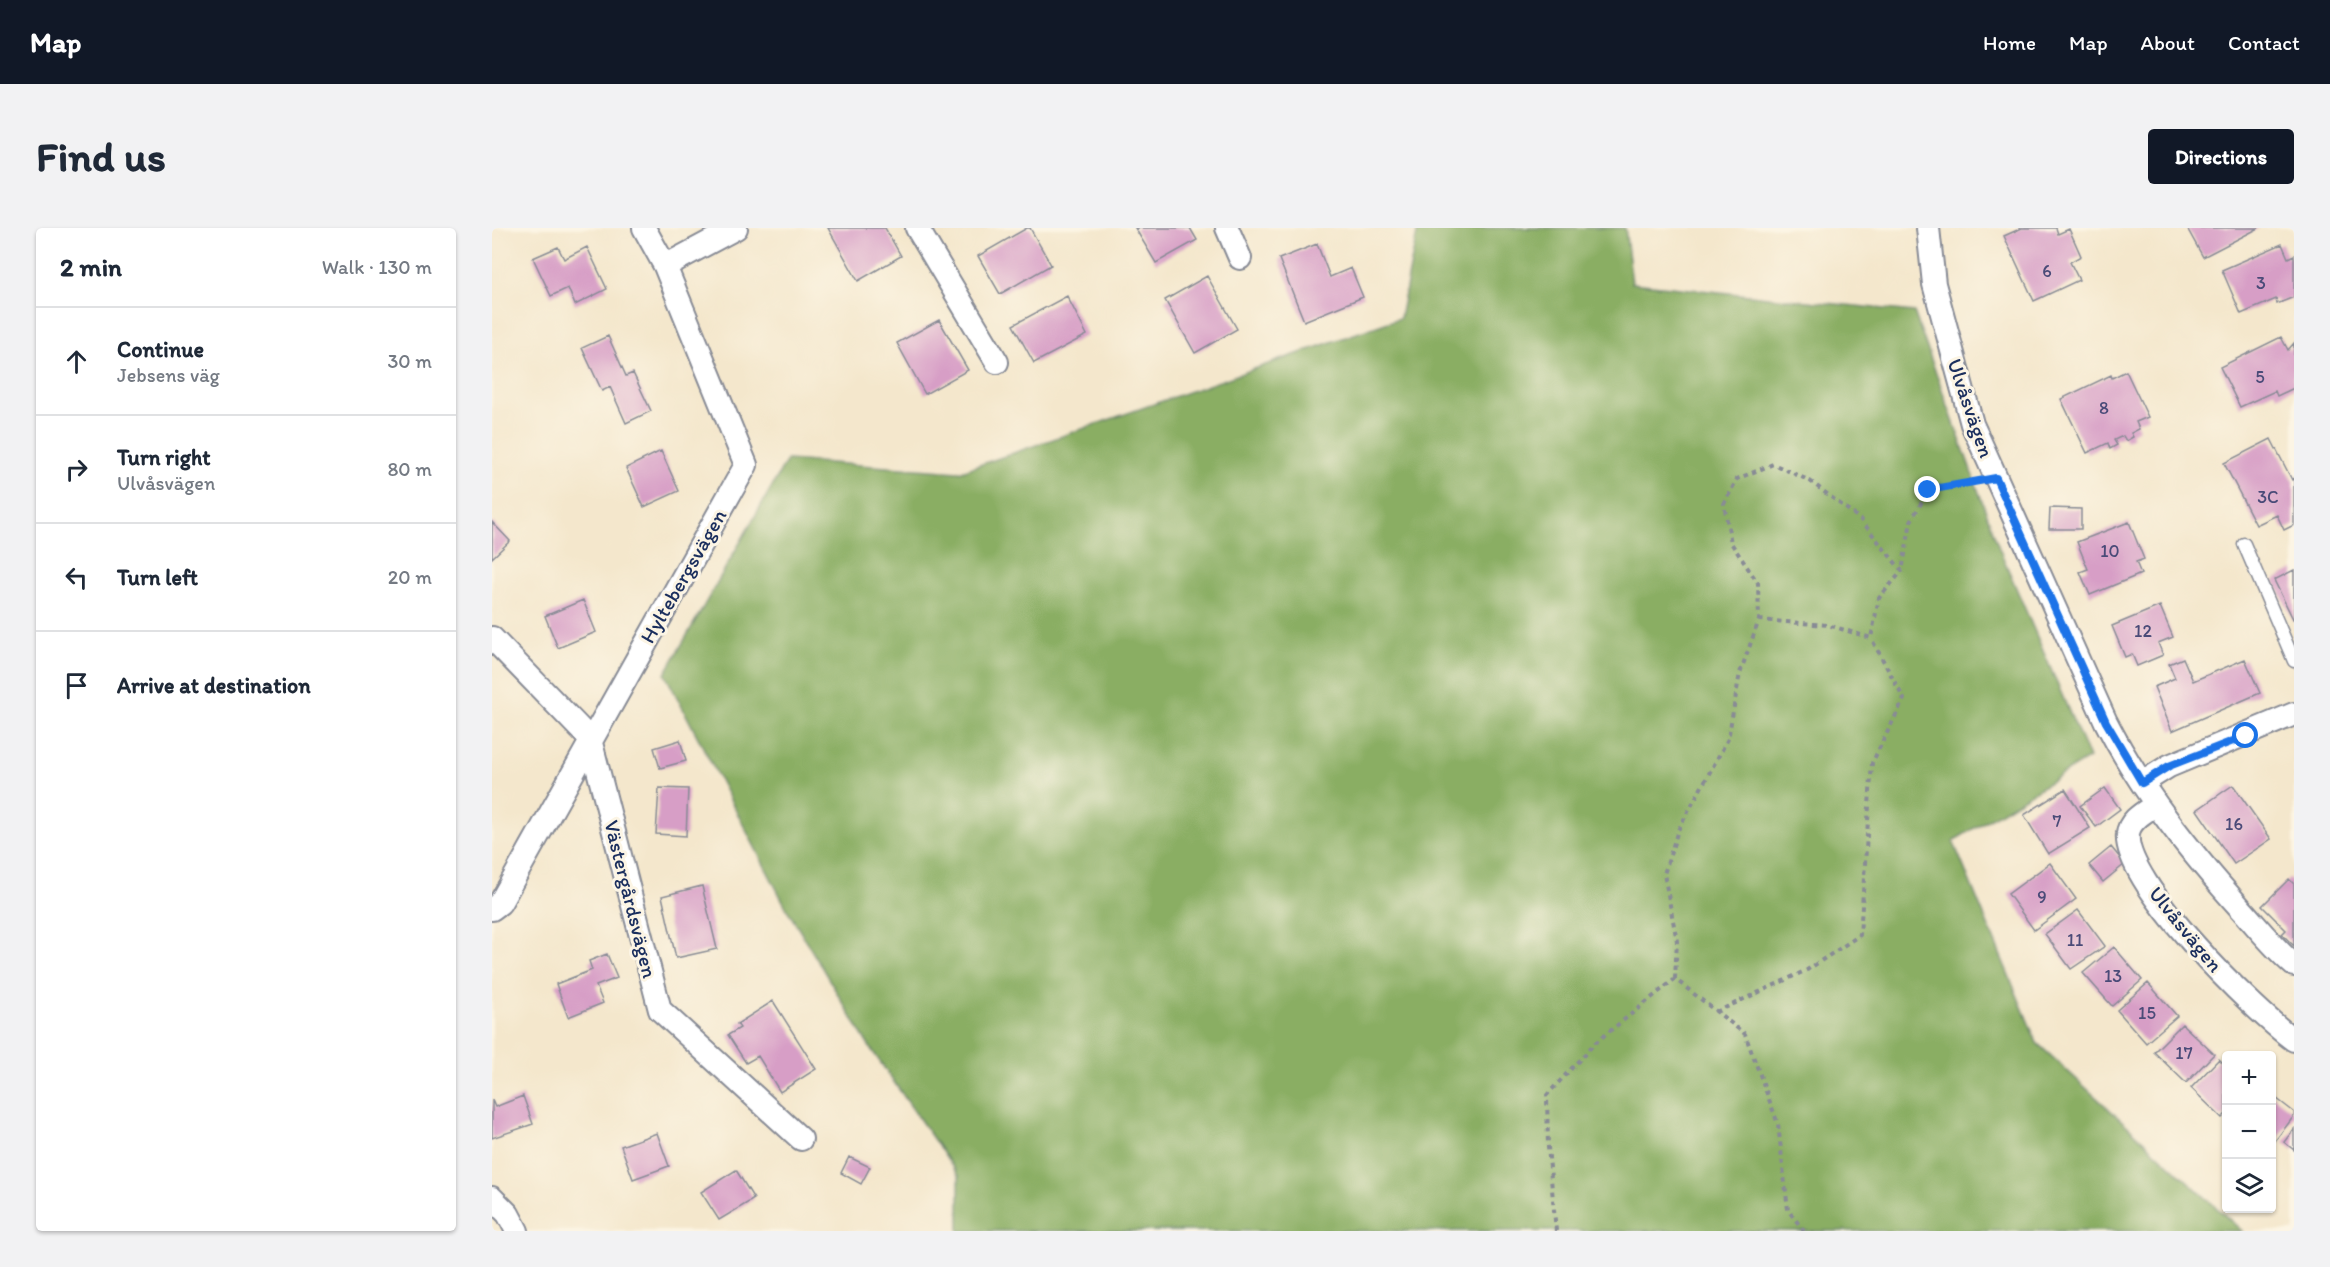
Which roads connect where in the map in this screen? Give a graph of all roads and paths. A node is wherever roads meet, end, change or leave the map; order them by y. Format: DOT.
graph roads {
  1 [pos="644,228"];
  2 [pos="736,228"];
  3 [pos="917,228"];
  4 [pos="1227,228"];
  5 [pos="1928,228"];
  6 [pos="1240,258"];
  7 [pos="665,266"];
  8 [pos="997,362"];
  9 [pos="1996,478"];
  10 [pos="2244,544"];
  11 [pos="1902,571"];
  12 [pos="1759,620"];
  13 [pos="492,638"];
  14 [pos="1871,638"];
  15 [pos="2294,661"];
  16 [pos="2294,714"];
  17 [pos="590,739"];
  18 [pos="2142,783"];
  19 [pos="2155,805"];
  20 [pos="492,909"];
  21 [pos="2294,965"];
  22 [pos="1675,980"];
  23 [pos="1716,1012"];
  24 [pos="2294,1040"];
  25 [pos="801,1139"];
  26 [pos="492,1198"];
  27 [pos="517,1231"];
  28 [pos="1556,1231"];
  29 [pos="1804,1231"];
  1 -- 7 [label="street, Hyltebergsvägen"];
  2 -- 7 [label="street"];
  3 -- 8 [label="street"];
  4 -- 6 [label="street"];
  5 -- 9 [label="street, Ulvåsvägen"];
  7 -- 17 [label="street, Hyltebergsvägen"];
  9 -- 11 [label="path"];
  9 -- 18 [label="street, Ulvåsvägen"];
  10 -- 15 [label="lane"];
  11 -- 12 [label="path"];
  11 -- 14 [label="path"];
  12 -- 14 [label="path"];
  12 -- 22 [label="path"];
  13 -- 17 [label="street, Västergårdsvägen"];
  14 -- 23 [label="path"];
  16 -- 18 [label="street"];
  17 -- 20 [label="street, Hyltebergsvägen"];
  17 -- 25 [label="street, Västergårdsvägen"];
  18 -- 19 [label="street, Ulvåsvägen"];
  19 -- 21 [label="street, Ulvåsvägen"];
  19 -- 24 [label="street, Ulvåsvägen"];
  22 -- 23 [label="path"];
  22 -- 28 [label="path"];
  23 -- 29 [label="path"];
  26 -- 27 [label="street"];
}
